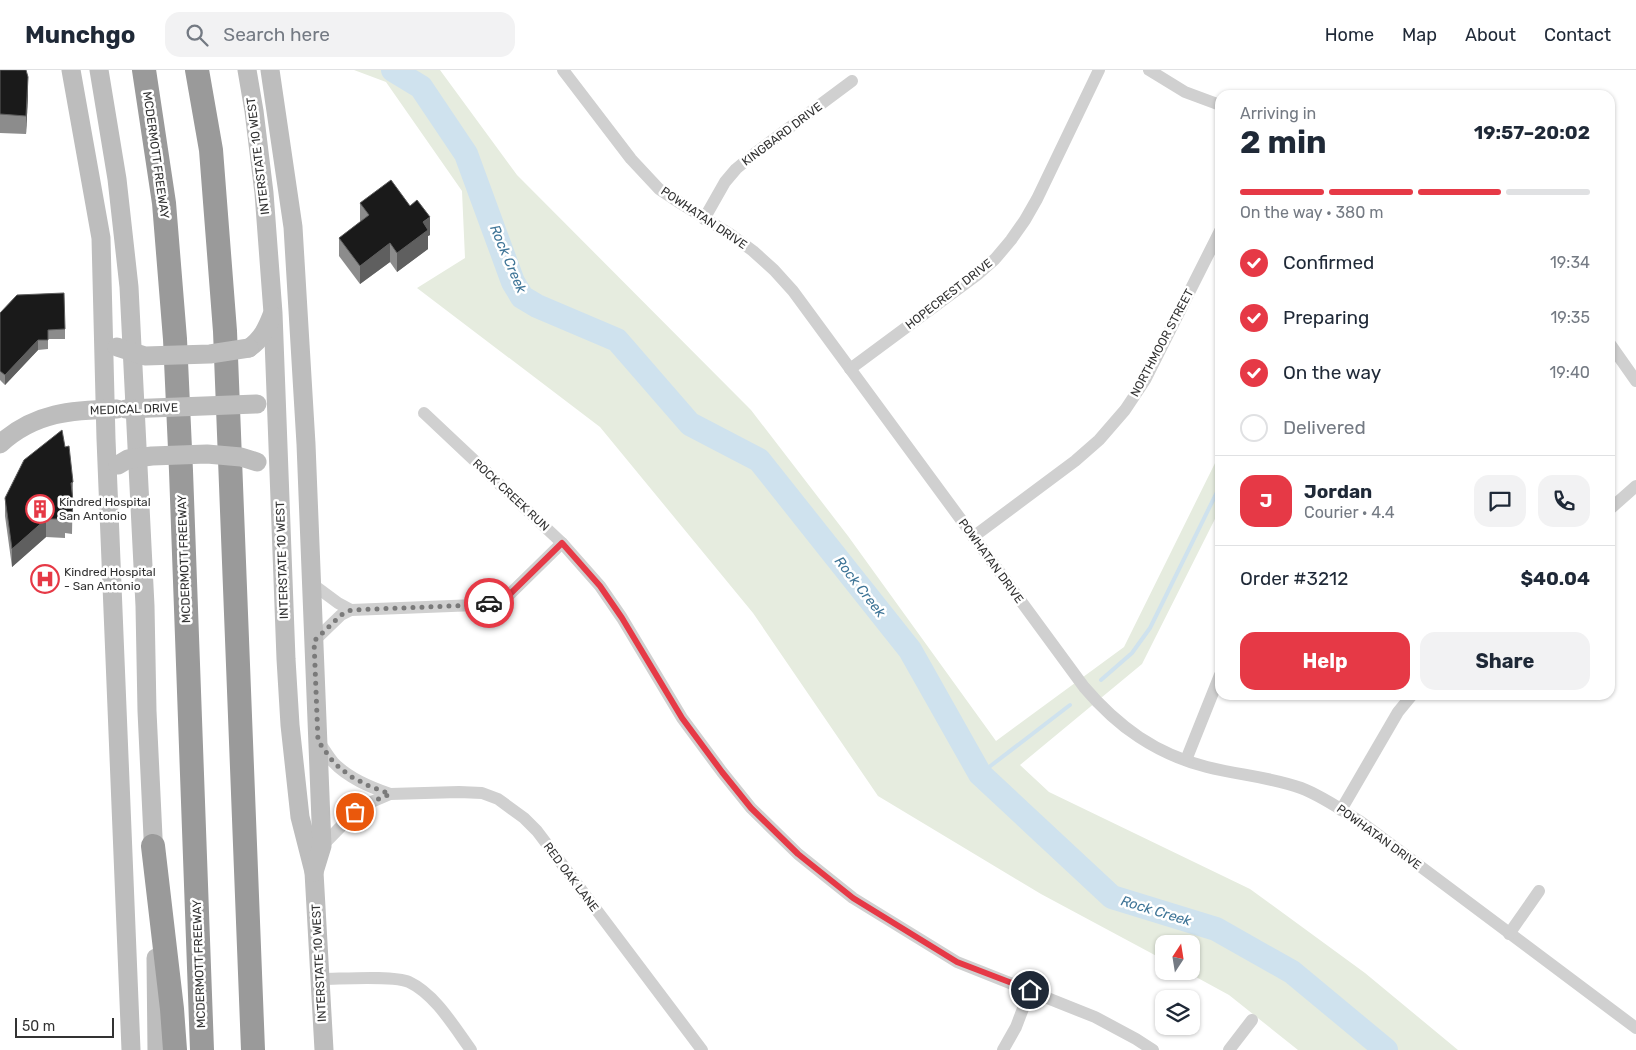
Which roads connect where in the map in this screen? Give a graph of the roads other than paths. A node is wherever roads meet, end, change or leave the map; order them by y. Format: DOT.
graph roads {
  1 [pos="71,70"];
  2 [pos="98,70"];
  3 [pos="144,70"];
  4 [pos="197,70"];
  5 [pos="247,70"];
  6 [pos="270,70"];
  7 [pos="563,70"];
  8 [pos="1099,70"];
  9 [pos="1149,70"];
  10 [pos="852,81"];
  11 [pos="1215,103"];
  12 [pos="704,219"];
  13 [pos="1215,241"];
  14 [pos="273,313"];
  15 [pos="102,318"];
  16 [pos="1615,351"];
  17 [pos="850,369"];
  18 [pos="1636,381"];
  19 [pos="277,404"];
  20 [pos="105,409"];
  21 [pos="424,413"];
  22 [pos="0,444"];
  23 [pos="1636,486"];
  24 [pos="108,488"];
  25 [pos="280,497"];
  26 [pos="1615,505"];
  27 [pos="973,537"];
  28 [pos="562,543"];
  29 [pos="311,583"];
  30 [pos="351,610"];
  31 [pos="314,641"];
  32 [pos="1215,688"];
  33 [pos="1408,700"];
  34 [pos="318,741"];
  35 [pos="1186,760"];
  36 [pos="390,794"];
  37 [pos="1341,810"];
  38 [pos="153,846"];
  39 [pos="322,846"];
  40 [pos="314,872"];
  41 [pos="1539,891"];
  42 [pos="1509,934"];
  43 [pos="321,979"];
  44 [pos="1030,990"];
  45 [pos="1252,1020"];
  46 [pos="1636,1028"];
  47 [pos="131,1050"];
  48 [pos="157,1050"];
  49 [pos="175,1050"];
  50 [pos="202,1050"];
  51 [pos="253,1050"];
  52 [pos="324,1050"];
  53 [pos="471,1050"];
  54 [pos="702,1050"];
  55 [pos="1003,1050"];
  56 [pos="1153,1050"];
  57 [pos="1229,1050"];
  1 -- 15 [label="main road"];
  2 -- 38 [label="main road"];
  3 -- 50 [label="highway, MCDERMOTT FREEWAY"];
  4 -- 51 [label="highway"];
  5 -- 14 [label="main road, INTERSTATE 10 WEST"];
  6 -- 29 [label="main road"];
  7 -- 12 [label="street, POWHATAN DRIVE"];
  8 -- 17 [label="street, HOPECREST DRIVE"];
  9 -- 11 [label="street"];
  10 -- 12 [label="street, KINGBARD DRIVE"];
  12 -- 17 [label="street, POWHATAN DRIVE"];
  13 -- 27 [label="street, NORTHMOOR STREET"];
  14 -- 15 [label="main road, bridge"];
  14 -- 19 [label="main road, INTERSTATE 10 WEST"];
  15 -- 20 [label="main road"];
  16 -- 18 [label="street"];
  17 -- 27 [label="street, POWHATAN DRIVE"];
  19 -- 20 [label="main road, MEDICAL DRIVE, bridge"];
  19 -- 25 [label="main road, INTERSTATE 10 WEST"];
  20 -- 22 [label="main road, MEDICAL DRIVE"];
  20 -- 24 [label="main road"];
  21 -- 28 [label="street, ROCK CREEK RUN"];
  23 -- 26 [label="street"];
  24 -- 25 [label="main road, bridge"];
  24 -- 47 [label="main road"];
  25 -- 40 [label="main road, INTERSTATE 10 WEST"];
  27 -- 35 [label="street, POWHATAN DRIVE"];
  28 -- 30 [label="street"];
  28 -- 44 [label="street, ROCK CREEK RUN"];
  29 -- 30 [label="street"];
  29 -- 31 [label="main road"];
  30 -- 31 [label="street"];
  31 -- 34 [label="main road"];
  32 -- 35 [label="street"];
  33 -- 37 [label="street"];
  34 -- 36 [label="street, RED OAK LANE"];
  34 -- 39 [label="main road"];
  35 -- 37 [label="street, POWHATAN DRIVE"];
  36 -- 39 [label="street, RED OAK LANE"];
  36 -- 54 [label="street, RED OAK LANE"];
  37 -- 42 [label="street, POWHATAN DRIVE"];
  38 -- 48 [label="main road"];
  38 -- 49 [label="highway"];
  39 -- 40 [label="main road"];
  40 -- 43 [label="main road, INTERSTATE 10 WEST"];
  41 -- 42 [label="street"];
  42 -- 46 [label="street, POWHATAN DRIVE"];
  43 -- 52 [label="main road, INTERSTATE 10 WEST"];
  43 -- 53 [label="street"];
  44 -- 55 [label="street"];
  44 -- 56 [label="street, ROCK CREEK RUN"];
  45 -- 57 [label="street"];
}
